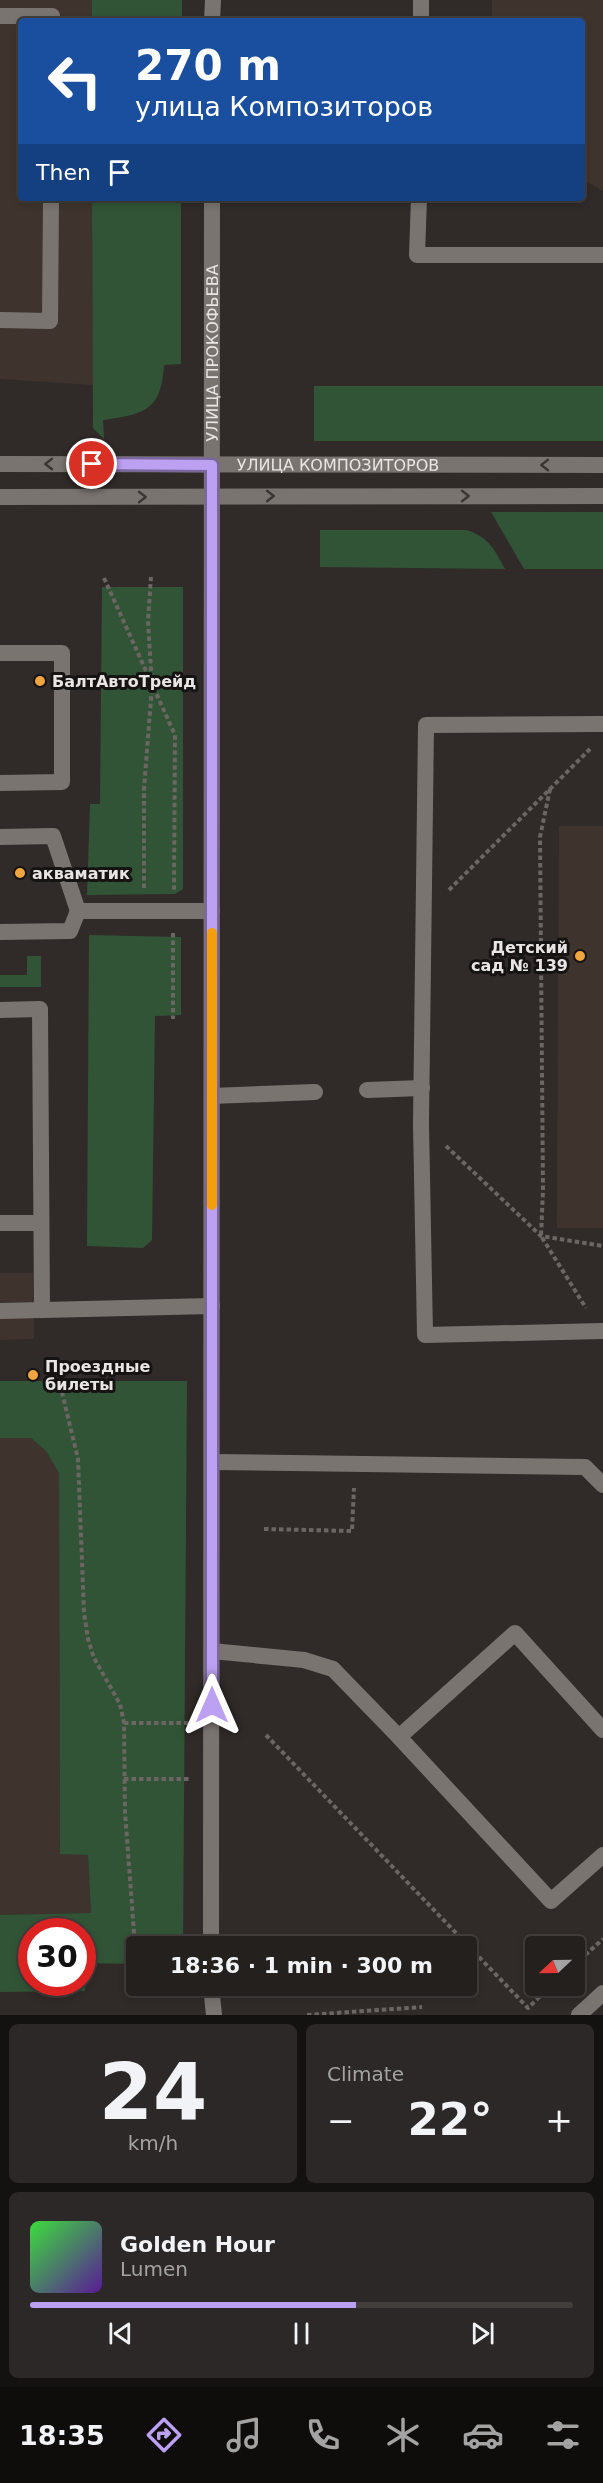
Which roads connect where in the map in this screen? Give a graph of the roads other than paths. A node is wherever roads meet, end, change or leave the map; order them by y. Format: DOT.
graph roads {
  1 [pos="213,0"];
  2 [pos="421,0"];
  3 [pos="52,12"];
  4 [pos="0,16"];
  5 [pos="213,18"];
  6 [pos="421,18"];
  7 [pos="51,201"];
  8 [pos="212,201"];
  9 [pos="419,201"];
  10 [pos="603,255"];
  11 [pos="0,320"];
  12 [pos="0,464"];
  13 [pos="212,465"];
  14 [pos="603,465"];
  15 [pos="212,496"];
  16 [pos="603,496"];
  17 [pos="0,497"];
  18 [pos="0,653"];
  19 [pos="603,724"];
  20 [pos="0,783"];
  21 [pos="0,837"];
  22 [pos="78,911"];
  23 [pos="212,912"];
  24 [pos="0,932"];
  25 [pos="0,1010"];
  26 [pos="422,1088"];
  27 [pos="367,1090"];
  28 [pos="315,1092"];
  29 [pos="212,1096"];
  30 [pos="41,1222"];
  31 [pos="0,1223"];
  32 [pos="212,1306"];
  33 [pos="42,1310"];
  34 [pos="0,1311"];
  35 [pos="602,1331"];
  36 [pos="212,1462"];
  37 [pos="603,1485"];
  38 [pos="212,1651"];
  39 [pos="603,1731"];
  40 [pos="399,1737"];
  41 [pos="603,1855"];
  42 [pos="211,1936"];
  43 [pos="603,1993"];
  44 [pos="212,1996"];
  45 [pos="214,2015"];
  46 [pos="579,2015"];
  1 -- 5 [label="street"];
  2 -- 6 [label="street"];
  3 -- 4 [label="street"];
  7 -- 11 [label="street"];
  8 -- 13 [label="street, УЛИЦА ПРОКОФЬЕВА"];
  9 -- 10 [label="street"];
  13 -- 12 [label="street, УЛИЦА КОМПОЗИТОРОВ, one-way"];
  14 -- 13 [label="street, УЛИЦА КОМПОЗИТОРОВ, one-way"];
  13 -- 15 [label="street, УЛИЦА ПРОКОФЬЕВА"];
  15 -- 16 [label="street, УЛИЦА КОМПОЗИТОРОВ, one-way"];
  17 -- 15 [label="street, УЛИЦА КОМПОЗИТОРОВ, one-way"];
  15 -- 23 [label="street, УЛИЦА ПРОКОФЬЕВА"];
  18 -- 20 [label="street"];
  19 -- 26 [label="street"];
  21 -- 22 [label="street"];
  22 -- 23 [label="street"];
  22 -- 24 [label="street"];
  23 -- 29 [label="street, УЛИЦА ПРОКОФЬЕВА"];
  25 -- 30 [label="street"];
  26 -- 27 [label="street"];
  26 -- 35 [label="street"];
  28 -- 29 [label="street"];
  29 -- 32 [label="street, УЛИЦА ПРОКОФЬЕВА"];
  30 -- 31 [label="street"];
  30 -- 33 [label="street"];
  32 -- 33 [label="street"];
  32 -- 36 [label="street, УЛИЦА ПРОКОФЬЕВА"];
  33 -- 34 [label="street"];
  36 -- 37 [label="street"];
  36 -- 38 [label="street, УЛИЦА ПРОКОФЬЕВА"];
  38 -- 40 [label="street"];
  38 -- 42 [label="street, УЛИЦА ПРОКОФЬЕВА"];
  39 -- 40 [label="street"];
  40 -- 41 [label="street"];
  43 -- 46 [label="street"];
  44 -- 45 [label="street"];
}
